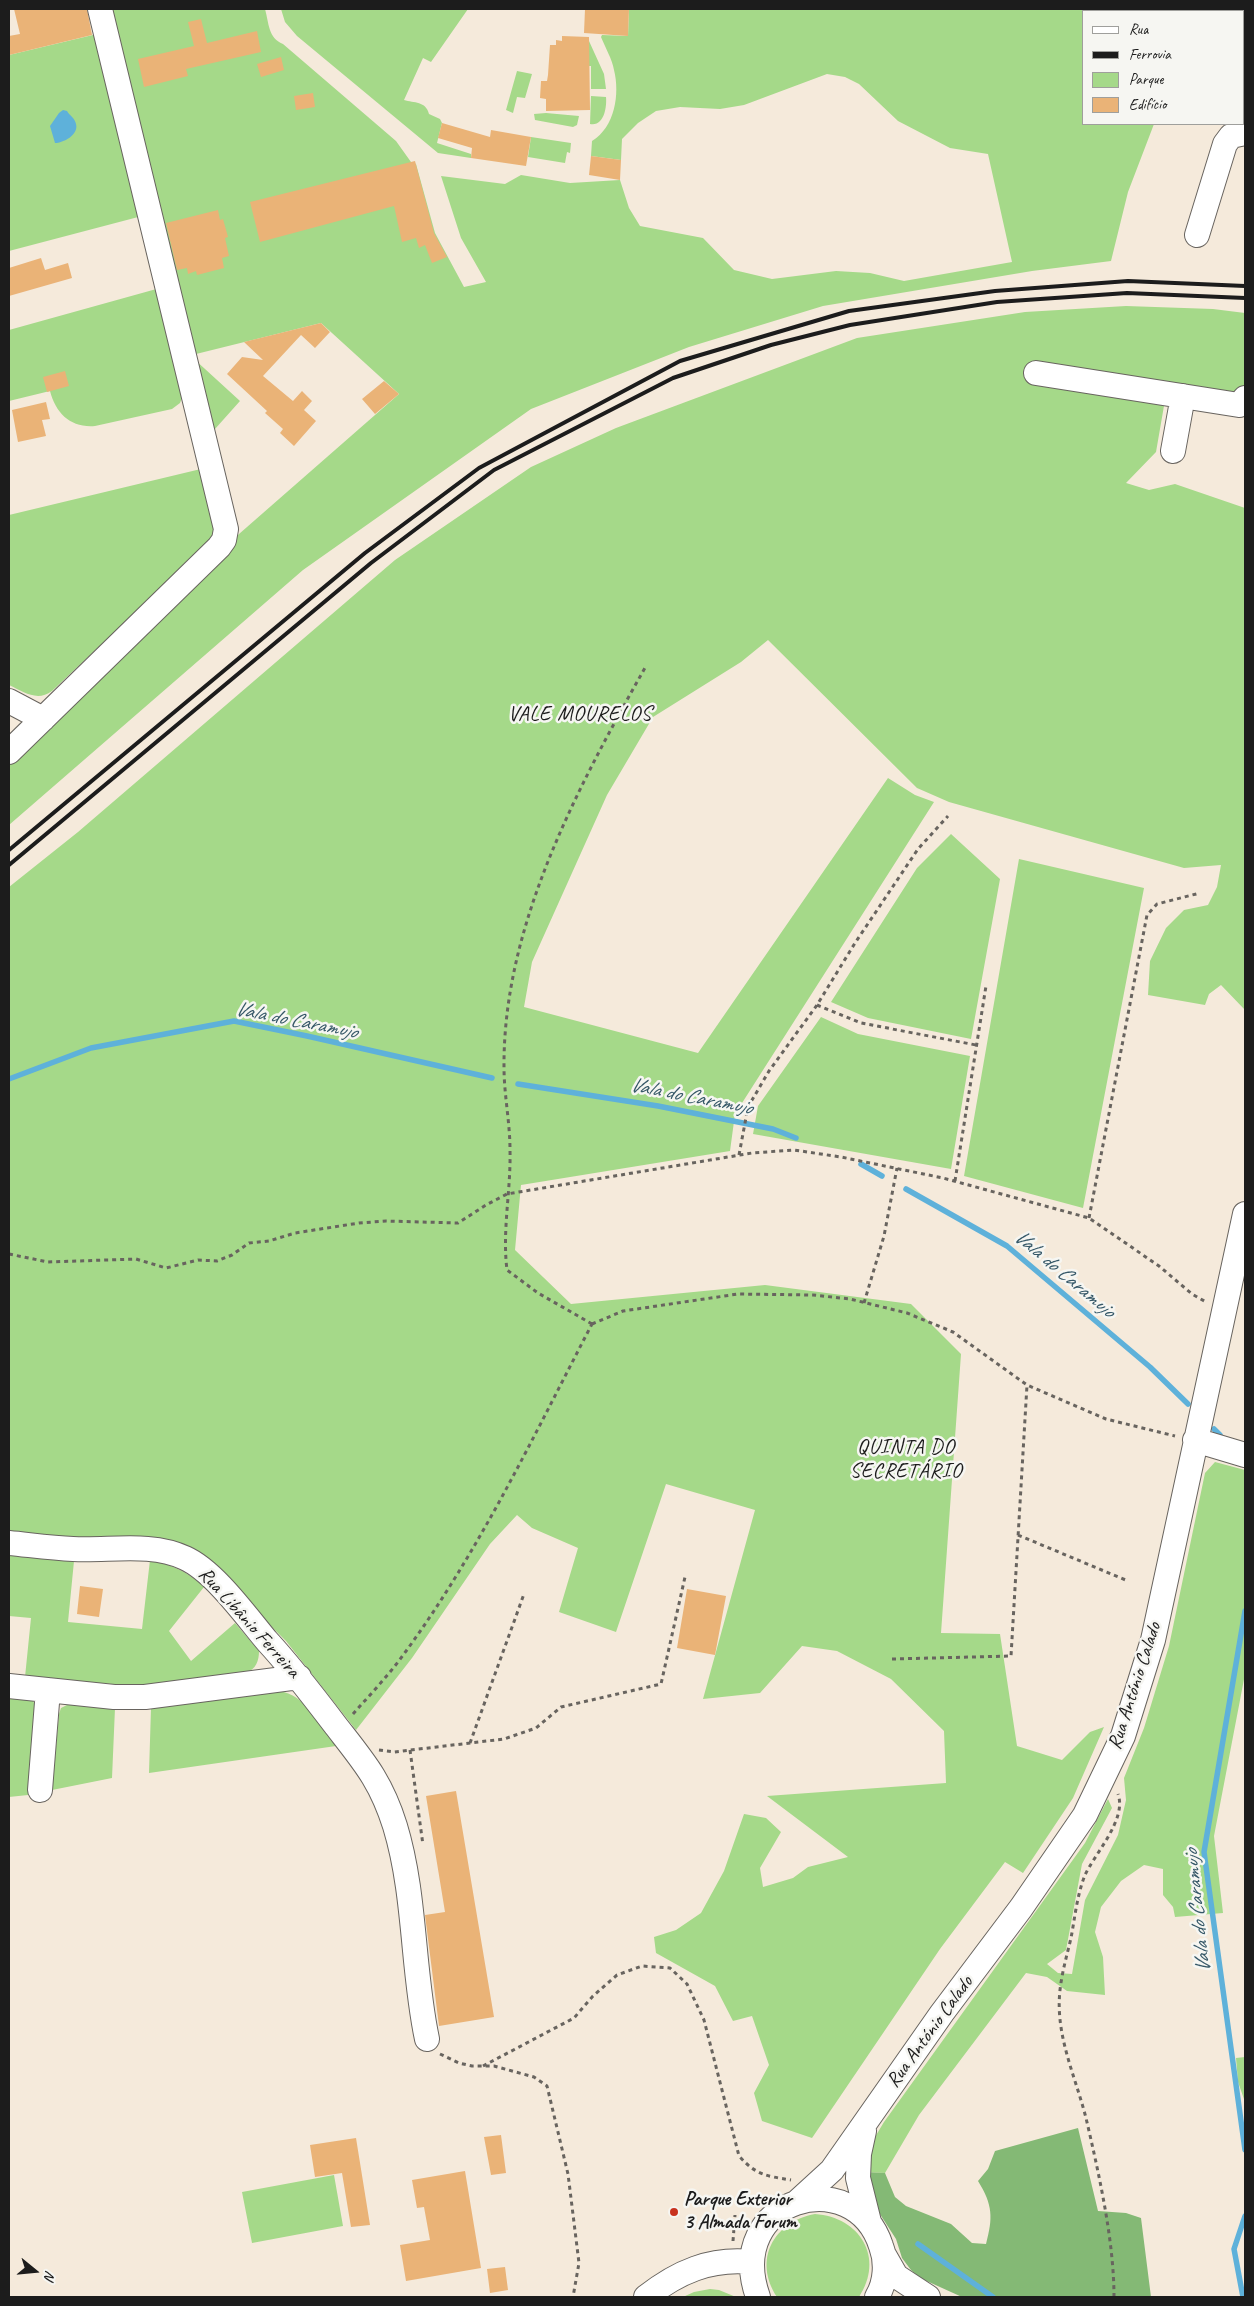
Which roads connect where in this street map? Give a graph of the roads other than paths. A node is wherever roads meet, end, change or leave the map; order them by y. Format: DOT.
graph roads {
  1 [pos="100,9"];
  2 [pos="1245,133"];
  3 [pos="1197,235"];
  4 [pos="1036,373"];
  5 [pos="1183,396"];
  6 [pos="1245,398"];
  7 [pos="1173,451"];
  8 [pos="9,701"];
  9 [pos="43,719"];
  10 [pos="9,752"];
  11 [pos="1245,1214"];
  12 [pos="1195,1440"];
  13 [pos="1245,1456"];
  14 [pos="9,1543"];
  15 [pos="299,1677"];
  16 [pos="9,1686"];
  17 [pos="48,1690"];
  18 [pos="40,1790"];
  19 [pos="427,2040"];
  20 [pos="866,2122"];
  21 [pos="797,2202"];
  22 [pos="869,2222"];
  23 [pos="884,2255"];
  24 [pos="751,2262"];
  25 [pos="646,2297"];
  26 [pos="758,2297"];
  27 [pos="877,2297"];
  28 [pos="928,2297"];
  1 -- 9 [label="street"];
  2 -- 3 [label="street"];
  4 -- 5 [label="street"];
  5 -- 6 [label="street"];
  5 -- 7 [label="street"];
  8 -- 9 [label="street"];
  9 -- 10 [label="street"];
  11 -- 12 [label="street, Rua António Calado"];
  12 -- 13 [label="street"];
  12 -- 20 [label="street, Rua António Calado"];
  14 -- 15 [label="street, Rua Libânio Ferreira"];
  15 -- 17 [label="street"];
  15 -- 19 [label="street, Rua Libânio Ferreira"];
  16 -- 17 [label="street"];
  17 -- 18 [label="street"];
  20 -- 21 [label="street, Rua António Calado"];
  20 -- 22 [label="street, Rua António Calado"];
  21 -- 22 [label="street"];
  21 -- 24 [label="street"];
  22 -- 23 [label="street"];
  23 -- 27 [label="street"];
  23 -- 28 [label="street"];
  24 -- 25 [label="street"];
  24 -- 26 [label="street"];
}
